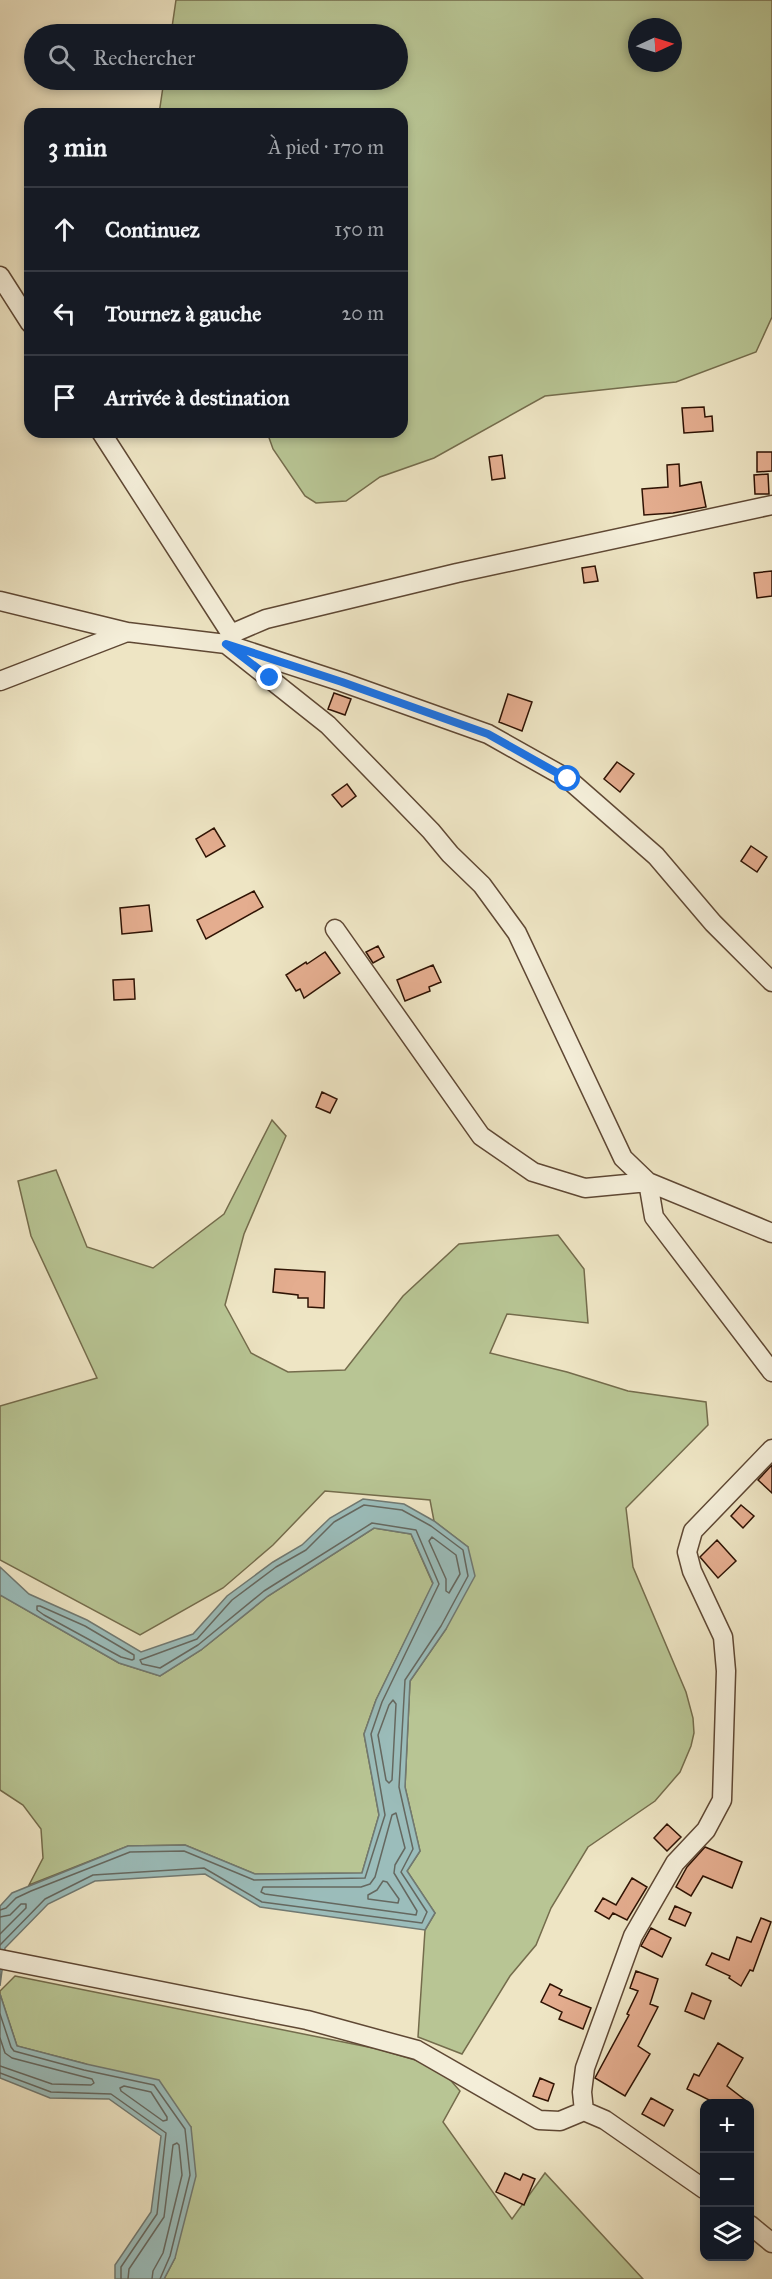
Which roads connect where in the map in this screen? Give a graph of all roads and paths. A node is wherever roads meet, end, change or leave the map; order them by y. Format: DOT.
graph roads {
  1 [pos="0,276"];
  2 [pos="24,314"];
  3 [pos="105,438"];
  4 [pos="772,505"];
  5 [pos="0,601"];
  6 [pos="127,632"];
  7 [pos="229,639"];
  8 [pos="0,681"];
  9 [pos="335,929"];
  10 [pos="772,982"];
  11 [pos="648,1182"];
  12 [pos="772,1233"];
  13 [pos="772,1372"];
  14 [pos="772,1449"];
  15 [pos="0,1959"];
  16 [pos="584,2111"];
  17 [pos="700,2186"];
  18 [pos="754,2228"];
  19 [pos="772,2243"];
  1 -- 2 [label="street"];
  3 -- 7 [label="street"];
  4 -- 7 [label="street"];
  5 -- 6 [label="street"];
  6 -- 7 [label="street"];
  6 -- 8 [label="street"];
  7 -- 10 [label="street"];
  7 -- 11 [label="street"];
  9 -- 11 [label="street"];
  11 -- 12 [label="street"];
  11 -- 13 [label="street"];
  14 -- 16 [label="street"];
  15 -- 16 [label="street"];
  16 -- 17 [label="street"];
  18 -- 19 [label="street"];
}
